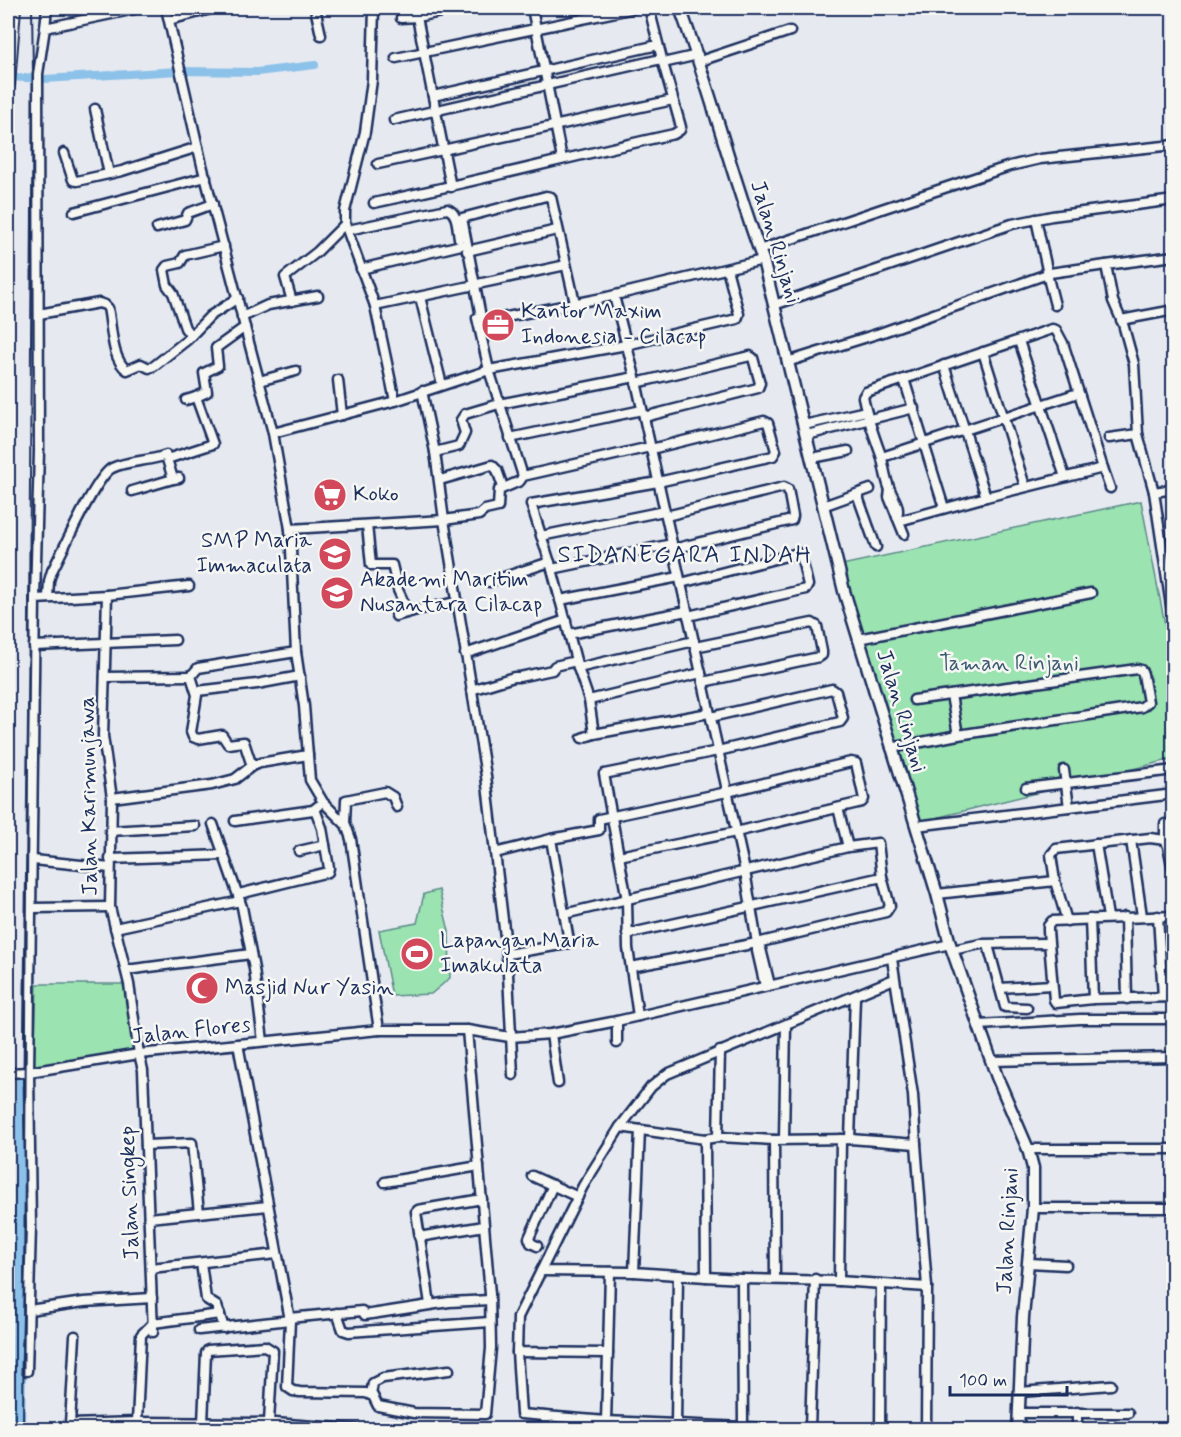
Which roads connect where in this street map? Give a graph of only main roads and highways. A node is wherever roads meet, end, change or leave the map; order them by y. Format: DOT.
graph roads {
  1 [pos="14,8"];
  2 [pos="8,68"];
  3 [pos="8,83"];
  1 -- 2 [label="main road"];
  2 -- 3 [label="main road"];
}
